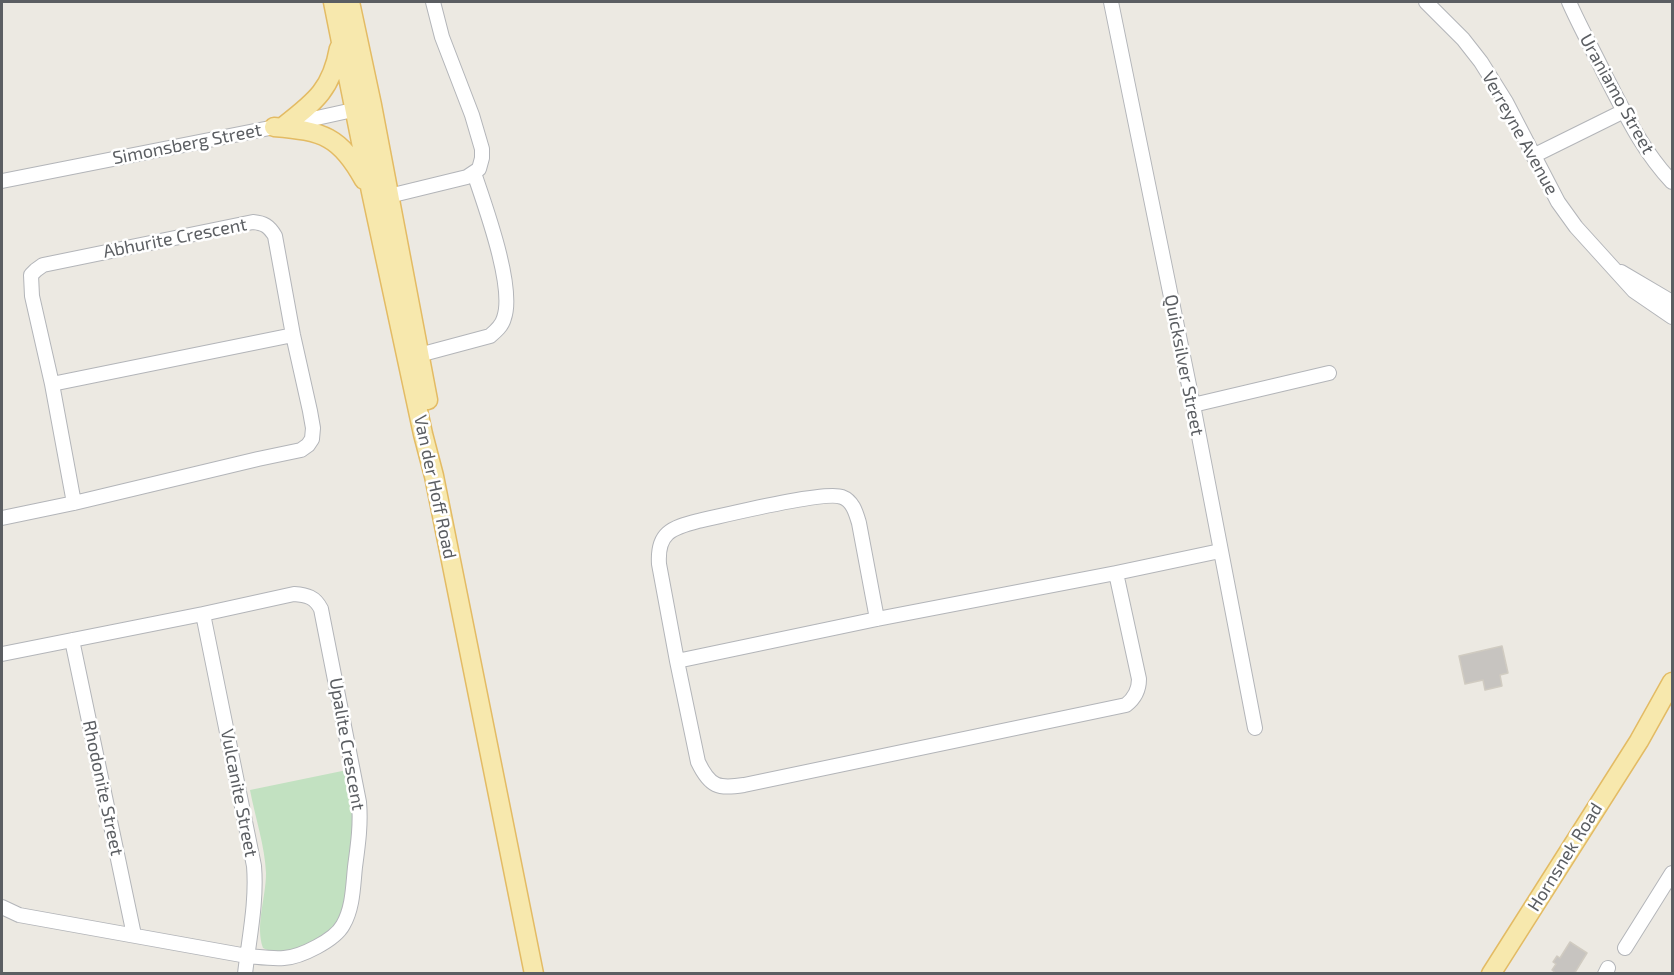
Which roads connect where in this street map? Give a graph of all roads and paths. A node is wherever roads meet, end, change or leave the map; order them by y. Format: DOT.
graph roads {
  1 [pos="333,2"];
  2 [pos="350,2"];
  3 [pos="433,2"];
  4 [pos="1111,2"];
  5 [pos="1426,2"];
  6 [pos="1569,2"];
  7 [pos="341,40"];
  8 [pos="364,107"];
  9 [pos="1624,111"];
  10 [pos="280,126"];
  11 [pos="1533,156"];
  12 [pos="474,173"];
  13 [pos="2,181"];
  14 [pos="1672,182"];
  15 [pos="371,192"];
  16 [pos="389,196"];
  17 [pos="1611,267"];
  18 [pos="1672,302"];
  19 [pos="1672,317"];
  20 [pos="294,334"];
  21 [pos="419,355"];
  22 [pos="1329,373"];
  23 [pos="52,384"];
  24 [pos="1193,405"];
  25 [pos="74,503"];
  26 [pos="2,518"];
  27 [pos="1220,551"];
  28 [pos="1116,573"];
  29 [pos="203,614"];
  30 [pos="877,619"];
  31 [pos="72,640"];
  32 [pos="2,654"];
  33 [pos="677,661"];
  34 [pos="1672,682"];
  35 [pos="1672,700"];
  36 [pos="1255,729"];
  37 [pos="1639,741"];
  38 [pos="1672,877"];
  39 [pos="2,907"];
  40 [pos="134,935"];
  41 [pos="1625,948"];
  42 [pos="247,956"];
  43 [pos="245,974"];
  44 [pos="534,974"];
  45 [pos="546,974"];
  46 [pos="1491,974"];
  1 -- 7 [label="main road, Van der Hoff Road"];
  2 -- 8 [label="main road, Van der Hoff Road"];
  3 -- 12 [label="street"];
  4 -- 24 [label="street, Quicksilver Street"];
  5 -- 11 [label="street, Verreyne Avenue"];
  6 -- 9 [label="street, Uraniamo Street"];
  7 -- 8 [label="main road, Van der Hoff Road"];
  7 -- 10 [label="main road"];
  8 -- 10 [label="street, Simonsberg Street"];
  8 -- 15 [label="main road, Van der Hoff Road"];
  8 -- 16 [label="main road, Van der Hoff Road"];
  9 -- 11 [label="street"];
  9 -- 14 [label="street, Uraniamo Street"];
  10 -- 13 [label="street, Simonsberg Street"];
  10 -- 15 [label="main road"];
  11 -- 17 [label="street, Verreyne Avenue"];
  12 -- 16 [label="street"];
  12 -- 21 [label="street"];
  15 -- 44 [label="main road, Van der Hoff Road"];
  16 -- 21 [label="main road, Van der Hoff Road"];
  17 -- 18 [label="street, Verreyne Avenue"];
  17 -- 19 [label="street, Verreyne Avenue"];
  20 -- 23 [label="street"];
  20 -- 23 [label="street, Abhurite Crescent"];
  20 -- 25 [label="street, Abhurite Crescent"];
  21 -- 45 [label="main road, Van der Hoff Road"];
  22 -- 24 [label="street"];
  23 -- 25 [label="street, Abhurite Crescent"];
  24 -- 27 [label="street, Quicksilver Street"];
  25 -- 26 [label="street, Abhurite Crescent"];
  27 -- 28 [label="street"];
  27 -- 36 [label="street, Quicksilver Street"];
  28 -- 30 [label="street"];
  28 -- 33 [label="street"];
  29 -- 31 [label="street, Upalite Crescent"];
  29 -- 42 [label="street, Vulcanite Street"];
  29 -- 42 [label="street, Upalite Crescent"];
  30 -- 33 [label="street"];
  30 -- 33 [label="street"];
  31 -- 32 [label="street, Upalite Crescent"];
  31 -- 40 [label="street, Rhodonite Street"];
  34 -- 37 [label="main road, Hornsnek Road"];
  35 -- 37 [label="main road, Hornsnek Road"];
  37 -- 46 [label="main road, Hornsnek Road"];
  38 -- 41 [label="street"];
  39 -- 40 [label="street, Upalite Crescent"];
  40 -- 42 [label="street, Upalite Crescent"];
  42 -- 43 [label="street, Vulcanite Street"];
}
